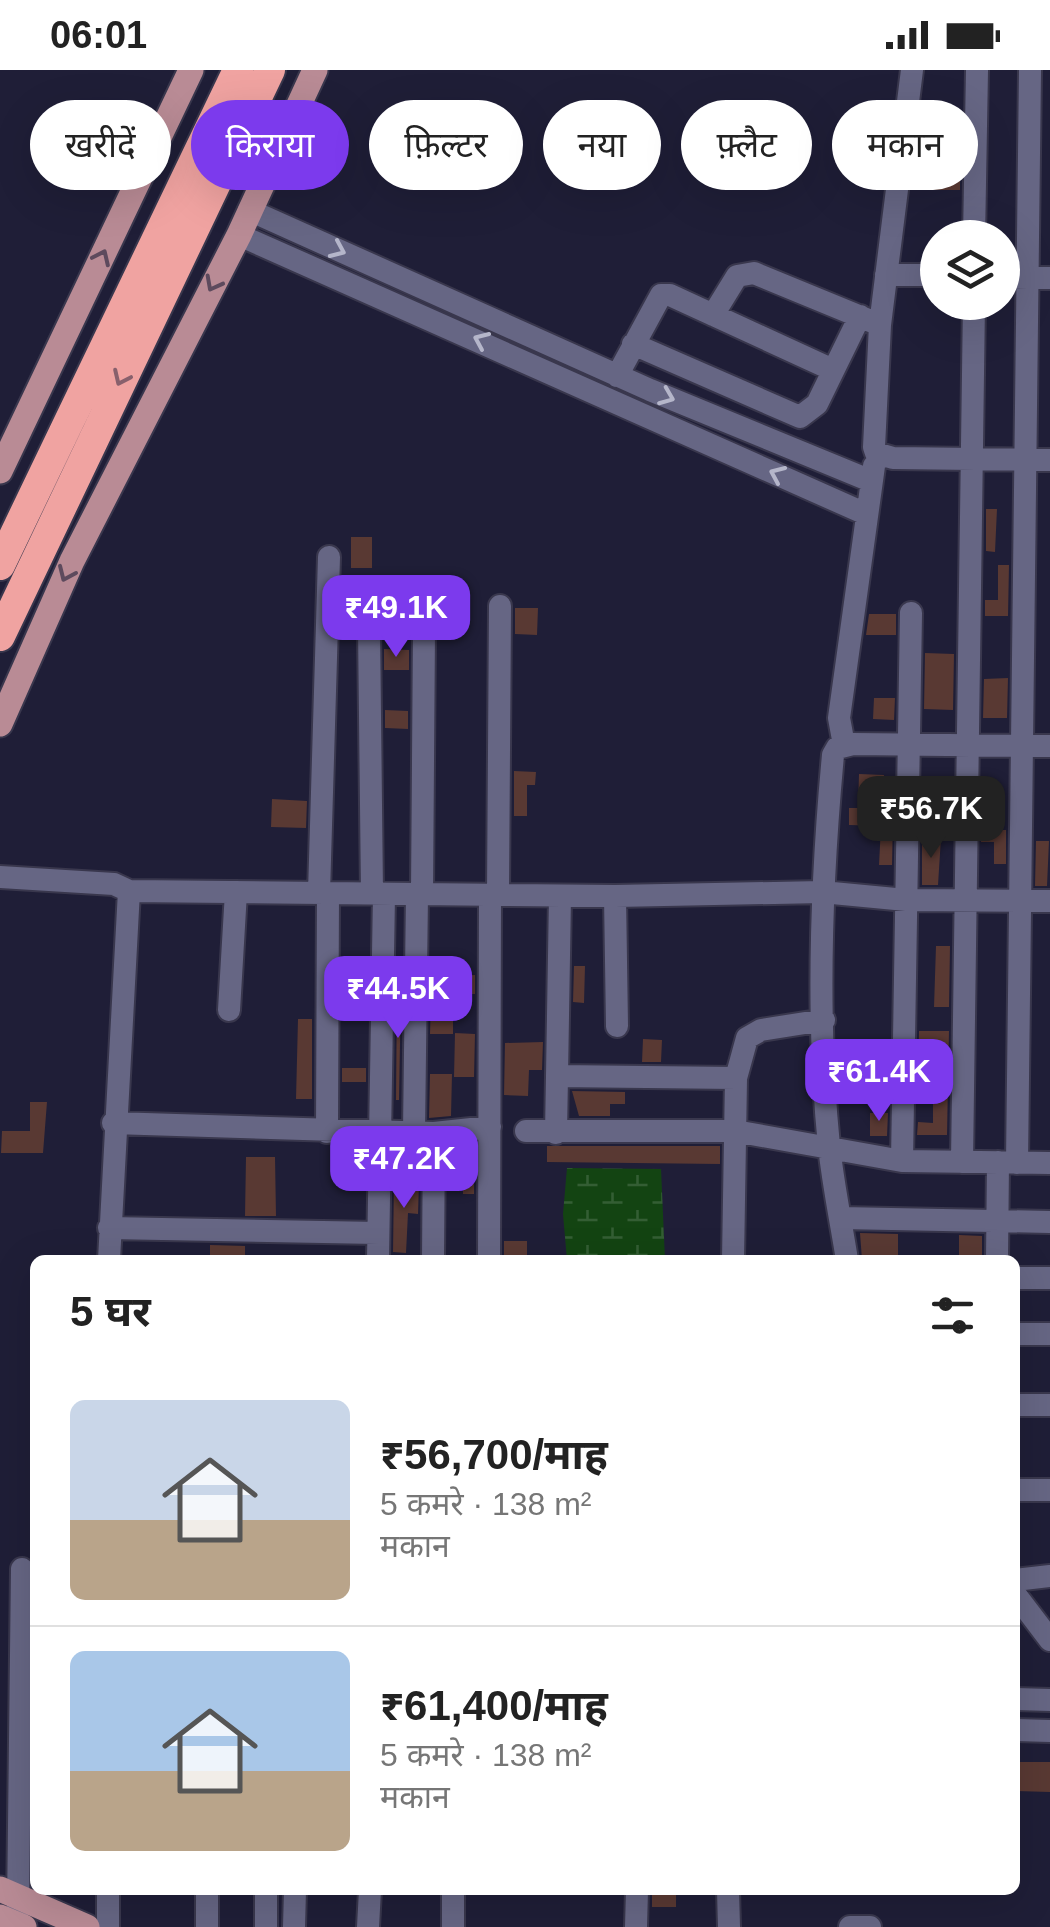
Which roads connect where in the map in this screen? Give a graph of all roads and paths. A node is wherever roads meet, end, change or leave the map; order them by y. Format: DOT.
graph roads {
  1 [pos="191,70"];
  2 [pos="238,70"];
  3 [pos="270,70"];
  4 [pos="316,70"];
  5 [pos="912,70"];
  6 [pos="976,70"];
  7 [pos="1030,70"];
  8 [pos="249,210"];
  9 [pos="974,220"];
  10 [pos="239,235"];
  11 [pos="886,274"];
  12 [pos="920,275"];
  13 [pos="1039,277"];
  14 [pos="713,315"];
  15 [pos="974,320"];
  16 [pos="870,321"];
  17 [pos="633,344"];
  18 [pos="834,370"];
  19 [pos="617,376"];
  20 [pos="876,453"];
  21 [pos="972,459"];
  22 [pos="1025,460"];
  23 [pos="1050,460"];
  24 [pos="0,472"];
  25 [pos="870,481"];
  26 [pos="866,514"];
  27 [pos="329,558"];
  28 [pos="0,565"];
  29 [pos="500,606"];
  30 [pos="911,613"];
  31 [pos="369,627"];
  32 [pos="424,630"];
  33 [pos="0,636"];
  34 [pos="0,724"];
  35 [pos="844,744"];
  36 [pos="909,744"];
  37 [pos="968,745"];
  38 [pos="1022,745"];
  39 [pos="1050,746"];
  40 [pos="0,877"];
  41 [pos="129,891"];
  42 [pos="236,892"];
  43 [pos="822,892"];
  44 [pos="324,893"];
  45 [pos="378,893"];
  46 [pos="419,894"];
  47 [pos="494,895"];
  48 [pos="560,896"];
  49 [pos="614,896"];
  50 [pos="906,900"];
  51 [pos="966,900"];
  52 [pos="1020,901"];
  53 [pos="1050,901"];
  54 [pos="229,1010"];
  55 [pos="824,1020"];
  56 [pos="617,1026"];
  57 [pos="557,1076"];
  58 [pos="736,1078"];
  59 [pos="113,1123"];
  60 [pos="490,1128"];
  61 [pos="380,1131"];
  62 [pos="735,1131"];
  63 [pos="327,1132"];
  64 [pos="424,1132"];
  65 [pos="526,1132"];
  66 [pos="556,1133"];
  67 [pos="829,1146"];
  68 [pos="902,1161"];
  69 [pos="962,1162"];
  70 [pos="1008,1163"];
  71 [pos="1050,1163"];
  72 [pos="840,1218"];
  73 [pos="997,1222"];
  74 [pos="1050,1222"];
  75 [pos="110,1228"];
  76 [pos="378,1233"];
  77 [pos="109,1255"];
  78 [pos="378,1255"];
  79 [pos="433,1255"];
  80 [pos="489,1255"];
  81 [pos="734,1255"];
  82 [pos="847,1255"];
  83 [pos="997,1255"];
  84 [pos="1020,1278"];
  85 [pos="1050,1278"];
  86 [pos="1020,1334"];
  87 [pos="1050,1334"];
  88 [pos="1020,1405"];
  89 [pos="1050,1405"];
  90 [pos="1020,1490"];
  91 [pos="1050,1490"];
  92 [pos="22,1569"];
  93 [pos="1050,1576"];
  94 [pos="1020,1579"];
  95 [pos="1020,1601"];
  96 [pos="1050,1640"];
  97 [pos="1020,1699"];
  98 [pos="1050,1700"];
  99 [pos="1020,1730"];
  100 [pos="1050,1730"];
  101 [pos="10,1894"];
  102 [pos="108,1895"];
  103 [pos="207,1895"];
  104 [pos="266,1895"];
  105 [pos="294,1895"];
  106 [pos="370,1895"];
  107 [pos="453,1895"];
  108 [pos="636,1895"];
  109 [pos="728,1895"];
  110 [pos="14,1923"];
  111 [pos="87,1927"];
  112 [pos="108,1927"];
  113 [pos="206,1927"];
  114 [pos="266,1927"];
  115 [pos="294,1927"];
  116 [pos="368,1927"];
  117 [pos="453,1927"];
  118 [pos="636,1927"];
  119 [pos="728,1927"];
  120 [pos="850,1927"];
  121 [pos="870,1927"];
  24 -- 1 [label="main road, one-way"];
  2 -- 28 [label="highway"];
  3 -- 33 [label="highway, one-way"];
  4 -- 8 [label="main road"];
  5 -- 11 [label="street"];
  6 -- 9 [label="street"];
  7 -- 13 [label="street"];
  8 -- 10 [label="main road"];
  8 -- 19 [label="street, one-way"];
  26 -- 10 [label="street, one-way"];
  10 -- 34 [label="main road, one-way"];
  11 -- 12 [label="street"];
  11 -- 16 [label="street"];
  13 -- 22 [label="street"];
  14 -- 16 [label="street"];
  14 -- 17 [label="street"];
  14 -- 18 [label="street"];
  15 -- 21 [label="street"];
  16 -- 18 [label="street"];
  16 -- 20 [label="street"];
  17 -- 18 [label="street"];
  17 -- 19 [label="street"];
  19 -- 25 [label="street, one-way"];
  20 -- 21 [label="street"];
  20 -- 25 [label="street"];
  21 -- 22 [label="street"];
  21 -- 37 [label="street"];
  22 -- 23 [label="street"];
  22 -- 38 [label="street"];
  25 -- 26 [label="street"];
  26 -- 35 [label="street"];
  27 -- 44 [label="street"];
  29 -- 47 [label="street"];
  30 -- 36 [label="street"];
  31 -- 45 [label="street"];
  32 -- 46 [label="street"];
  35 -- 36 [label="street"];
  35 -- 43 [label="street"];
  36 -- 37 [label="street"];
  36 -- 50 [label="street"];
  37 -- 38 [label="street"];
  37 -- 51 [label="street"];
  38 -- 39 [label="street"];
  38 -- 52 [label="street"];
  40 -- 41 [label="street"];
  41 -- 42 [label="street"];
  41 -- 59 [label="street"];
  42 -- 44 [label="street"];
  42 -- 54 [label="street"];
  43 -- 49 [label="street"];
  43 -- 50 [label="street"];
  43 -- 55 [label="street"];
  44 -- 45 [label="street"];
  44 -- 63 [label="street"];
  45 -- 46 [label="street"];
  45 -- 61 [label="street"];
  46 -- 47 [label="street"];
  46 -- 64 [label="street"];
  47 -- 48 [label="street"];
  47 -- 60 [label="street"];
  48 -- 49 [label="street"];
  48 -- 57 [label="street"];
  49 -- 56 [label="street"];
  50 -- 51 [label="street"];
  50 -- 68 [label="street"];
  51 -- 52 [label="street"];
  51 -- 69 [label="street"];
  52 -- 53 [label="street"];
  52 -- 70 [label="street"];
  55 -- 58 [label="street"];
  55 -- 67 [label="street"];
  57 -- 58 [label="street"];
  57 -- 66 [label="street"];
  58 -- 62 [label="street"];
  59 -- 63 [label="street"];
  59 -- 75 [label="street"];
  60 -- 64 [label="street"];
  60 -- 80 [label="street"];
  61 -- 63 [label="street"];
  61 -- 64 [label="street"];
  61 -- 76 [label="street"];
  62 -- 66 [label="street"];
  62 -- 67 [label="street"];
  62 -- 81 [label="street"];
  64 -- 79 [label="street"];
  65 -- 66 [label="street"];
  67 -- 68 [label="street"];
  67 -- 72 [label="street"];
  68 -- 69 [label="street"];
  69 -- 70 [label="street"];
  70 -- 71 [label="street"];
  70 -- 73 [label="street"];
  72 -- 73 [label="street"];
  72 -- 82 [label="street"];
  73 -- 74 [label="street"];
  73 -- 83 [label="street"];
  75 -- 76 [label="street"];
  75 -- 77 [label="street"];
  76 -- 78 [label="street"];
  84 -- 85 [label="street"];
  86 -- 87 [label="street"];
  88 -- 89 [label="street"];
  90 -- 91 [label="street"];
  92 -- 101 [label="street"];
  93 -- 94 [label="street"];
  95 -- 96 [label="street"];
  97 -- 98 [label="street"];
  99 -- 100 [label="street"];
  101 -- 110 [label="street"];
  101 -- 111 [label="main road"];
  102 -- 112 [label="street"];
  103 -- 113 [label="street"];
  104 -- 114 [label="street"];
  105 -- 115 [label="street"];
  106 -- 116 [label="street"];
  107 -- 117 [label="street"];
  108 -- 118 [label="street"];
  109 -- 119 [label="street"];
  120 -- 121 [label="street"];
}
